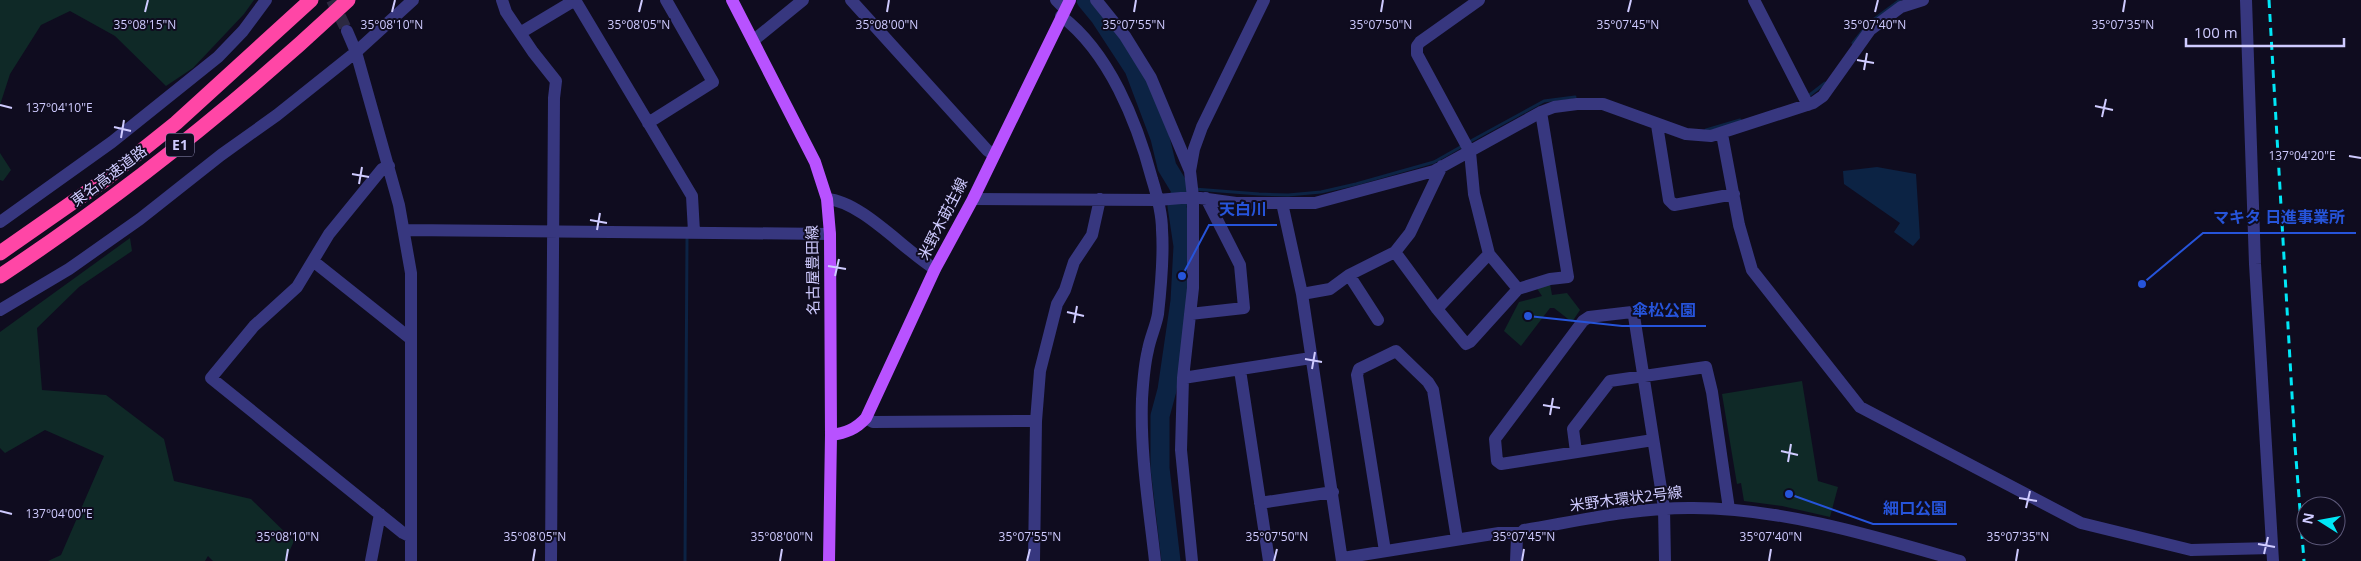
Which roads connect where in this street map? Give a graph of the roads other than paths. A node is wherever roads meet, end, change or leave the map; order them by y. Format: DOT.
graph roads {
  1 [pos="266,0"];
  2 [pos="311,0"];
  3 [pos="348,0"];
  4 [pos="412,0"];
  5 [pos="502,0"];
  6 [pos="575,0"];
  7 [pos="666,0"];
  8 [pos="732,0"];
  9 [pos="803,0"];
  10 [pos="851,0"];
  11 [pos="1096,0"];
  12 [pos="1264,0"];
  13 [pos="1478,0"];
  14 [pos="1754,0"];
  15 [pos="1923,0"];
  16 [pos="2246,0"];
  17 [pos="1064,6"];
  18 [pos="347,32"];
  19 [pos="520,33"];
  20 [pos="754,40"];
  21 [pos="356,52"];
  22 [pos="1808,105"];
  23 [pos="1541,112"];
  24 [pos="648,123"];
  25 [pos="1657,125"];
  26 [pos="1722,134"];
  27 [pos="1470,152"];
  28 [pos="994,155"];
  29 [pos="388,166"];
  30 [pos="1442,166"];
  31 [pos="1190,171"];
  32 [pos="1734,194"];
  33 [pos="1199,197"];
  34 [pos="827,199"];
  35 [pos="973,199"];
  36 [pos="1100,200"];
  37 [pos="1158,200"];
  38 [pos="1282,203"];
  39 [pos="0,222"];
  40 [pos="404,230"];
  41 [pos="554,232"];
  42 [pos="694,232"];
  43 [pos="830,234"];
  44 [pos="0,252"];
  45 [pos="1395,252"];
  46 [pos="1489,254"];
  47 [pos="313,261"];
  48 [pos="935,270"];
  49 [pos="1349,275"];
  50 [pos="0,276"];
  51 [pos="1518,289"];
  52 [pos="1302,294"];
  53 [pos="1437,309"];
  54 [pos="0,310"];
  55 [pos="1190,314"];
  56 [pos="1378,320"];
  57 [pos="411,339"];
  58 [pos="1311,358"];
  59 [pos="1240,370"];
  60 [pos="1643,375"];
  61 [pos="1184,378"];
  62 [pos="866,418"];
  63 [pos="1036,421"];
  64 [pos="831,435"];
  65 [pos="1653,440"];
  66 [pos="1576,452"];
  67 [pos="1333,492"];
  68 [pos="1260,503"];
  69 [pos="1664,508"];
  70 [pos="1729,509"];
  71 [pos="380,514"];
  72 [pos="1520,533"];
  73 [pos="411,537"];
  74 [pos="1457,539"];
  75 [pos="1385,551"];
  76 [pos="1917,555"];
  77 [pos="2273,555"];
  78 [pos="1342,560"];
  79 [pos="370,561"];
  80 [pos="411,561"];
  81 [pos="551,561"];
  82 [pos="829,561"];
  83 [pos="1034,561"];
  84 [pos="1155,561"];
  85 [pos="1192,561"];
  86 [pos="1269,561"];
  87 [pos="1516,561"];
  88 [pos="1665,561"];
  89 [pos="1960,561"];
  1 -- 39 [label="street"];
  2 -- 44 [label="highway, 東名高速道路 / E1"];
  3 -- 50 [label="highway, 東名高速道路 / E1"];
  4 -- 21 [label="street"];
  5 -- 19 [label="street"];
  6 -- 19 [label="street"];
  6 -- 24 [label="street"];
  7 -- 24 [label="street"];
  8 -- 20 [label="main road, 名古屋豊田線"];
  9 -- 20 [label="street"];
  10 -- 28 [label="street"];
  11 -- 31 [label="street"];
  12 -- 31 [label="street"];
  13 -- 27 [label="street"];
  14 -- 22 [label="street"];
  15 -- 22 [label="street"];
  16 -- 77 [label="street"];
  17 -- 28 [label="main road, 米野木莇生線"];
  17 -- 37 [label="street"];
  18 -- 21 [label="street"];
  19 -- 41 [label="street"];
  20 -- 34 [label="main road, 名古屋豊田線"];
  21 -- 29 [label="street"];
  21 -- 54 [label="street"];
  22 -- 26 [label="street"];
  23 -- 25 [label="street"];
  23 -- 27 [label="street"];
  23 -- 51 [label="street"];
  24 -- 42 [label="street"];
  25 -- 26 [label="street"];
  25 -- 32 [label="street"];
  26 -- 32 [label="street"];
  27 -- 30 [label="street"];
  27 -- 46 [label="street"];
  28 -- 35 [label="main road, 米野木莇生線"];
  29 -- 40 [label="street"];
  29 -- 47 [label="street"];
  30 -- 38 [label="street"];
  30 -- 45 [label="street"];
  31 -- 33 [label="street"];
  32 -- 77 [label="street"];
  33 -- 37 [label="street"];
  33 -- 38 [label="street"];
  33 -- 55 [label="street"];
  33 -- 55 [label="street"];
  34 -- 43 [label="main road, 名古屋豊田線"];
  34 -- 48 [label="street"];
  35 -- 36 [label="street"];
  35 -- 48 [label="main road, 米野木莇生線"];
  36 -- 37 [label="street"];
  36 -- 63 [label="street"];
  37 -- 84 [label="street"];
  38 -- 52 [label="street"];
  40 -- 41 [label="street"];
  40 -- 57 [label="street"];
  41 -- 42 [label="street"];
  41 -- 81 [label="street"];
  42 -- 43 [label="street"];
  43 -- 64 [label="main road, 名古屋豊田線"];
  45 -- 49 [label="street"];
  45 -- 53 [label="street"];
  46 -- 51 [label="street"];
  46 -- 53 [label="street"];
  47 -- 57 [label="street"];
  47 -- 71 [label="street"];
  48 -- 62 [label="main road, 米野木莇生線"];
  49 -- 52 [label="street"];
  49 -- 56 [label="street"];
  51 -- 53 [label="street"];
  52 -- 58 [label="street"];
  55 -- 61 [label="street"];
  57 -- 73 [label="street"];
  58 -- 59 [label="street"];
  58 -- 67 [label="street"];
  59 -- 61 [label="street"];
  59 -- 68 [label="street"];
  60 -- 65 [label="street"];
  60 -- 66 [label="street"];
  60 -- 66 [label="street"];
  60 -- 70 [label="street"];
  61 -- 85 [label="street"];
  62 -- 63 [label="street"];
  62 -- 64 [label="main road, 米野木莇生線"];
  63 -- 83 [label="street"];
  64 -- 82 [label="main road, 名古屋豊田線"];
  65 -- 66 [label="street"];
  65 -- 69 [label="street"];
  67 -- 68 [label="street"];
  67 -- 78 [label="street"];
  68 -- 86 [label="street"];
  69 -- 70 [label="street, 米野木環状2号線"];
  69 -- 72 [label="street, 米野木環状2号線"];
  69 -- 88 [label="street"];
  70 -- 76 [label="street, 米野木環状2号線"];
  71 -- 73 [label="street"];
  71 -- 79 [label="street"];
  72 -- 74 [label="street, 米野木環状2号線"];
  72 -- 87 [label="street"];
  73 -- 80 [label="street"];
  74 -- 75 [label="street, 米野木環状2号線"];
  74 -- 75 [label="street"];
  75 -- 78 [label="street, 米野木環状2号線"];
  76 -- 89 [label="street, 米野木環状2号線"];
}
